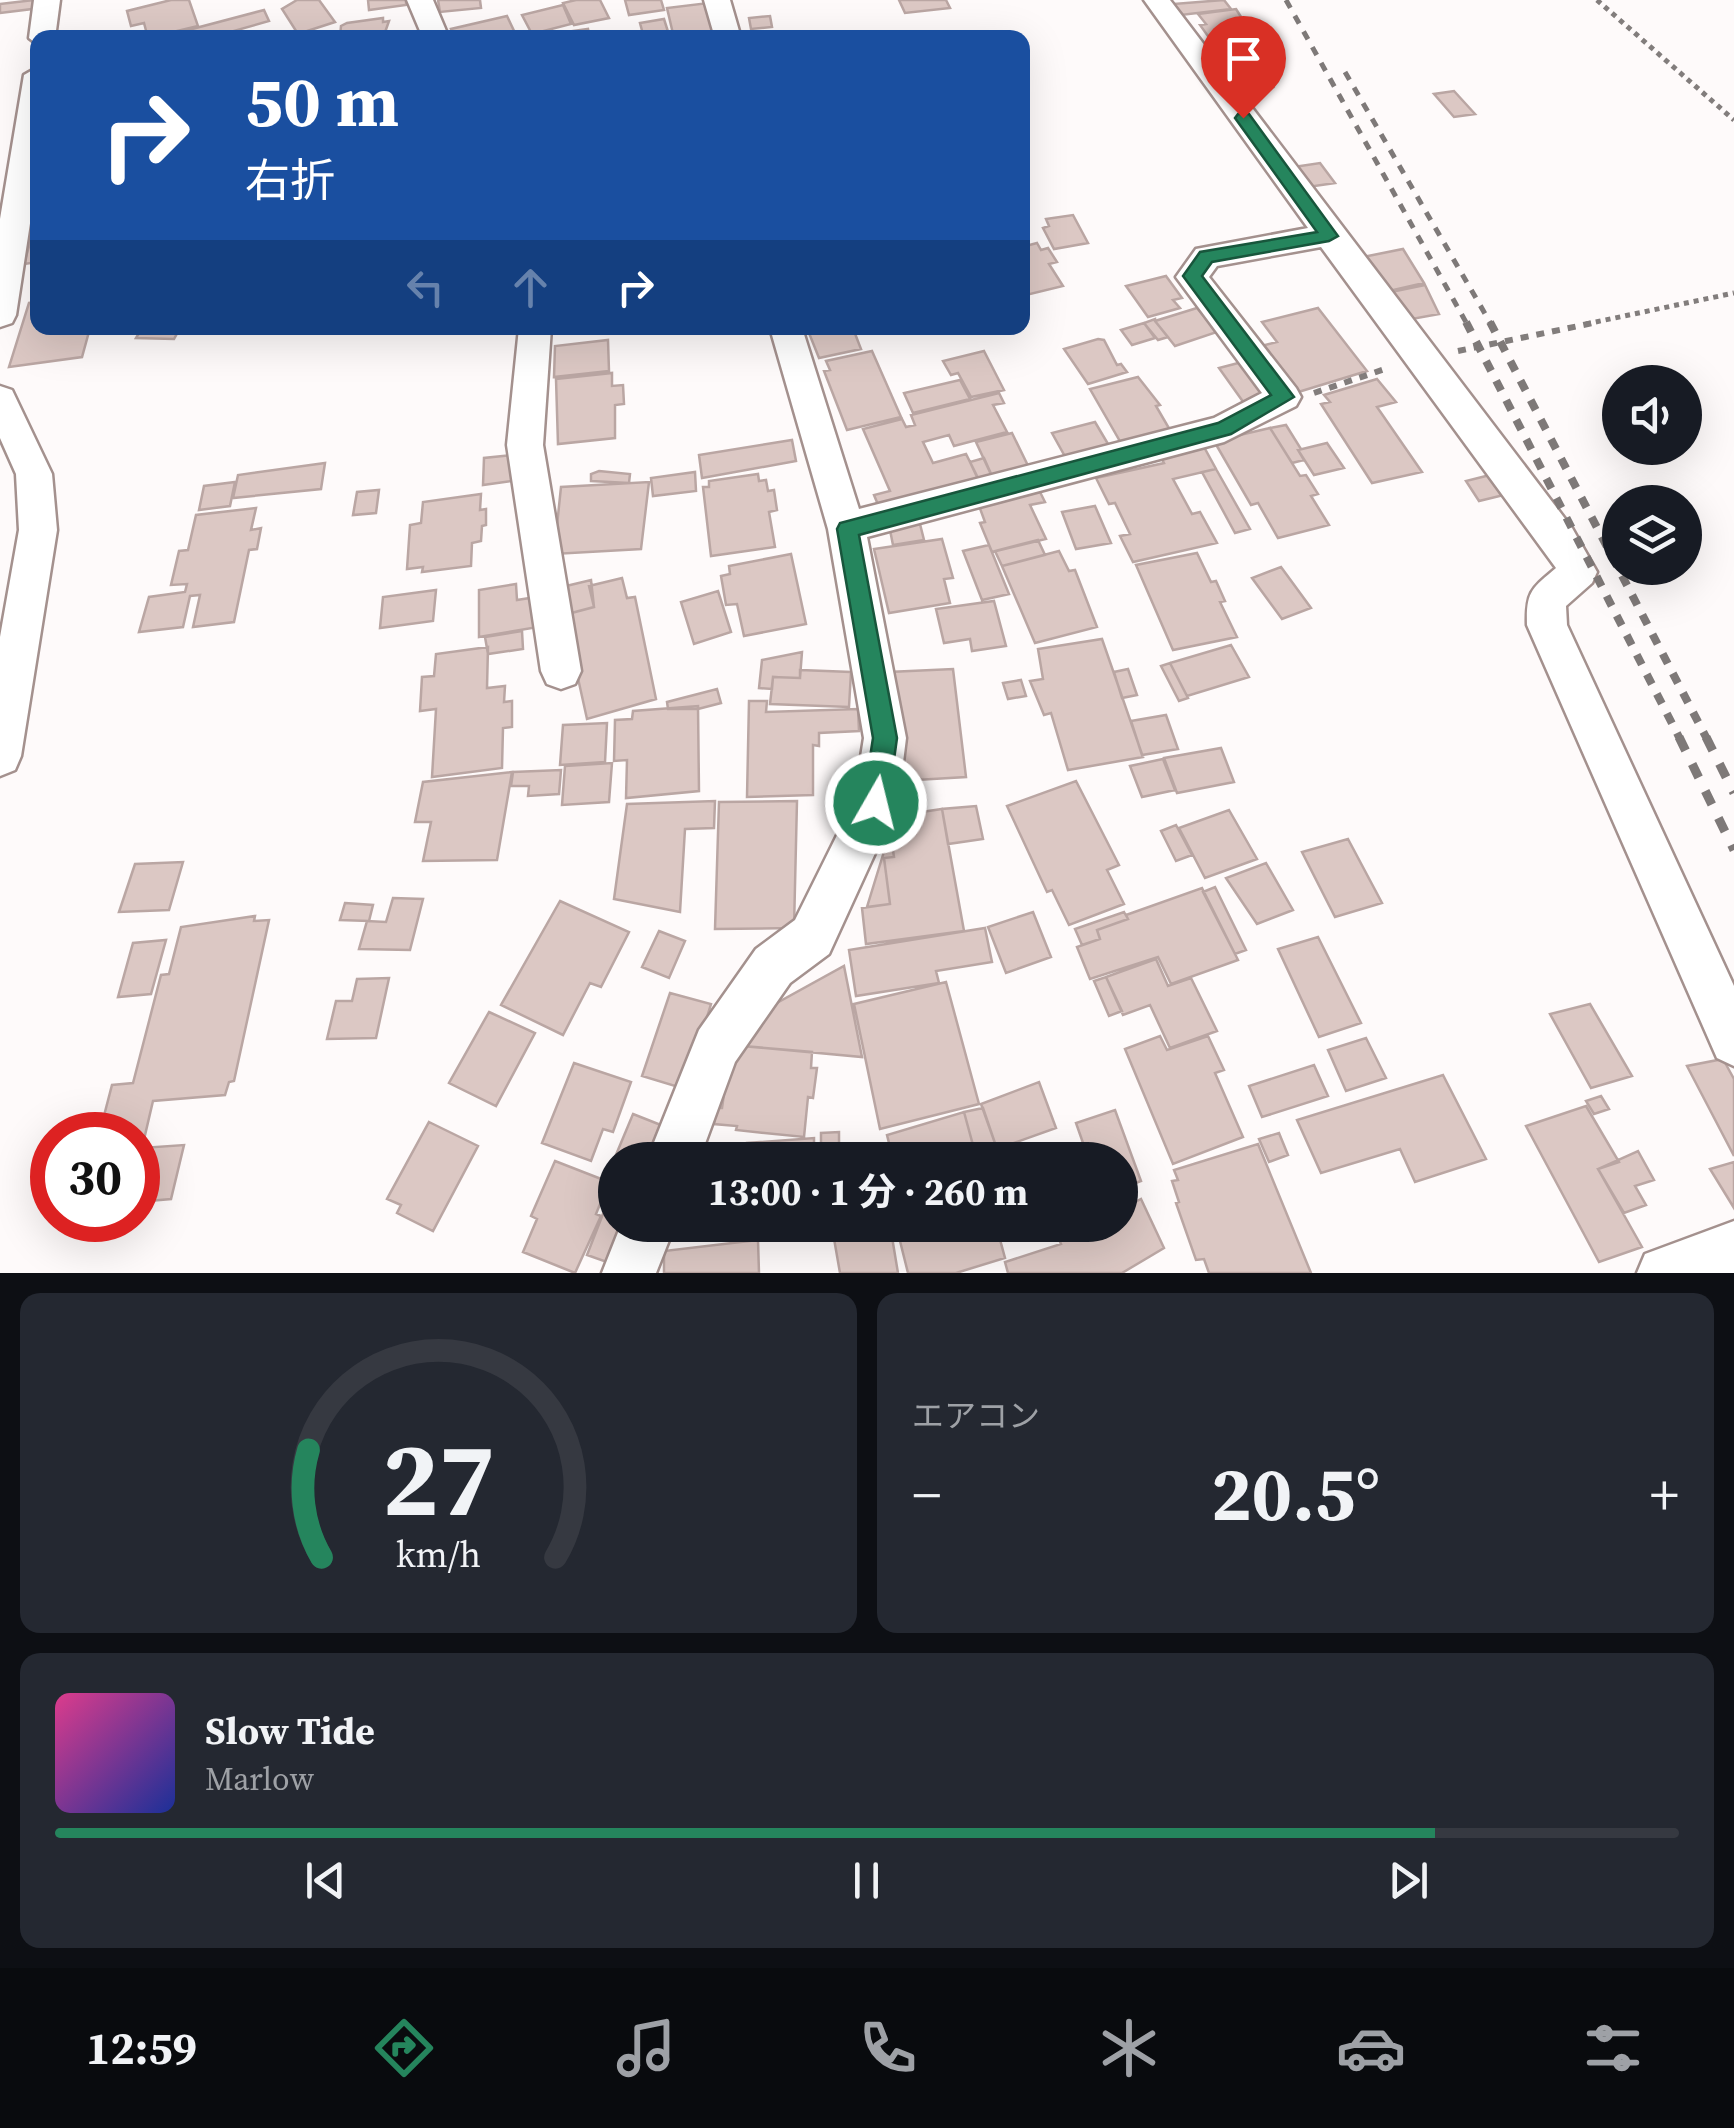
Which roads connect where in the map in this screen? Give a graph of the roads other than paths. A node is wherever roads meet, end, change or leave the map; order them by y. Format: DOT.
graph roads {
  1 [pos="47,0"];
  2 [pos="420,0"];
  3 [pos="717,0"];
  4 [pos="1157,0"];
  5 [pos="43,30"];
  6 [pos="433,30"];
  7 [pos="726,30"];
  8 [pos="30,115"];
  9 [pos="8,226"];
  10 [pos="1329,236"];
  11 [pos="30,298"];
  12 [pos="2,307"];
  13 [pos="534,335"];
  14 [pos="788,335"];
  15 [pos="0,400"];
  16 [pos="848,529"];
  17 [pos="561,670"];
  18 [pos="0,756"];
  19 [pos="1734,1041"];
  20 [pos="680,1142"];
  21 [pos="641,1242"];
  22 [pos="1734,1248"];
  23 [pos="629,1273"];
  24 [pos="1664,1273"];
  1 -- 5 [label="street"];
  2 -- 6 [label="street"];
  3 -- 7 [label="street"];
  4 -- 10 [label="street"];
  8 -- 9 [label="street"];
  9 -- 12 [label="street"];
  10 -- 16 [label="street"];
  10 -- 19 [label="street"];
  11 -- 12 [label="street"];
  13 -- 17 [label="street"];
  14 -- 16 [label="street"];
  15 -- 18 [label="street"];
  16 -- 20 [label="street"];
  21 -- 23 [label="street"];
  22 -- 24 [label="street"];
}
